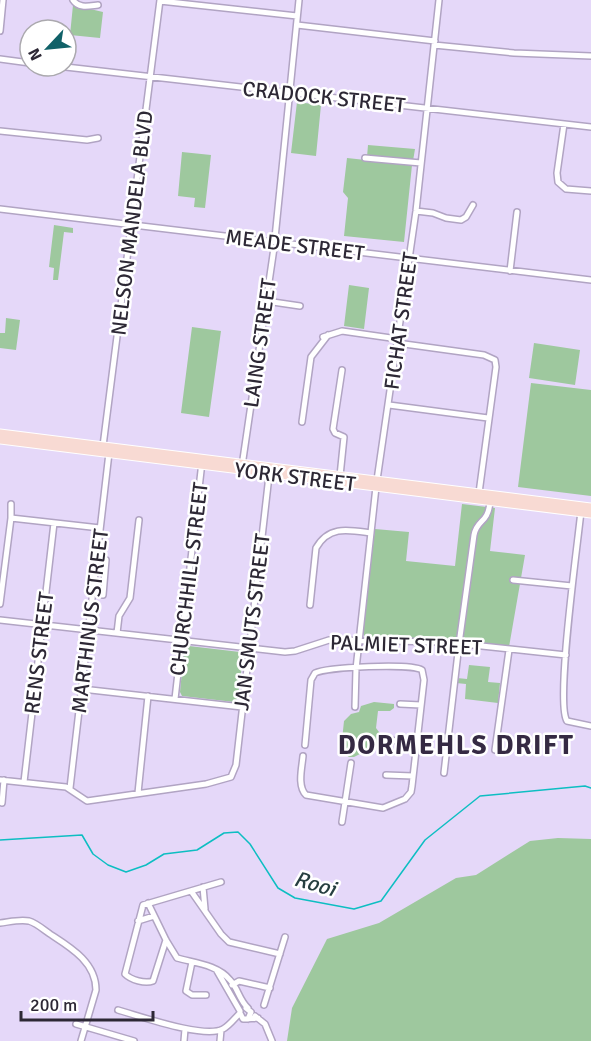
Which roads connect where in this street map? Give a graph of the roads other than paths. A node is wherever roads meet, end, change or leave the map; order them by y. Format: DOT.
graph roads {
  1 [pos="3,0"];
  2 [pos="73,0"];
  3 [pos="299,0"];
  4 [pos="439,0"];
  5 [pos="160,1"];
  6 [pos="98,5"];
  7 [pos="297,16"];
  8 [pos="297,25"];
  9 [pos="0,31"];
  10 [pos="435,43"];
  11 [pos="591,56"];
  12 [pos="0,59"];
  13 [pos="18,61"];
  14 [pos="78,68"];
  15 [pos="151,77"];
  16 [pos="289,93"];
  17 [pos="428,108"];
  18 [pos="564,124"];
  19 [pos="591,127"];
  20 [pos="0,130"];
  21 [pos="98,138"];
  22 [pos="365,158"];
  23 [pos="421,163"];
  24 [pos="591,191"];
  25 [pos="473,205"];
  26 [pos="0,210"];
  27 [pos="416,211"];
  28 [pos="517,212"];
  29 [pos="133,225"];
  30 [pos="273,242"];
  31 [pos="409,259"];
  32 [pos="510,271"];
  33 [pos="591,280"];
  34 [pos="266,301"];
  35 [pos="300,306"];
  36 [pos="398,341"];
  37 [pos="342,370"];
  38 [pos="389,405"];
  39 [pos="488,418"];
  40 [pos="302,423"];
  41 [pos="0,433"];
  42 [pos="0,440"];
  43 [pos="104,446"];
  44 [pos="109,453"];
  45 [pos="202,462"];
  46 [pos="242,467"];
  47 [pos="269,470"];
  48 [pos="340,476"];
  49 [pos="376,484"];
  50 [pos="479,493"];
  51 [pos="490,502"];
  52 [pos="11,504"];
  53 [pos="591,507"];
  54 [pos="581,510"];
  55 [pos="591,514"];
  56 [pos="11,518"];
  57 [pos="139,520"];
  58 [pos="54,523"];
  59 [pos="100,528"];
  60 [pos="371,533"];
  61 [pos="97,558"];
  62 [pos="513,580"];
  63 [pos="1,583"];
  64 [pos="572,586"];
  65 [pos="93,593"];
  66 [pos="0,604"];
  67 [pos="310,605"];
  68 [pos="0,620"];
  69 [pos="42,625"];
  70 [pos="88,630"];
  71 [pos="117,633"];
  72 [pos="182,640"];
  73 [pos="359,641"];
  74 [pos="459,644"];
  75 [pos="249,648"];
  76 [pos="508,650"];
  77 [pos="566,655"];
  78 [pos="356,669"];
  79 [pos="82,689"];
  80 [pos="148,696"];
  81 [pos="175,699"];
  82 [pos="400,704"];
  83 [pos="421,705"];
  84 [pos="242,707"];
  85 [pos="355,707"];
  86 [pos="591,726"];
  87 [pos="385,740"];
  88 [pos="417,742"];
  89 [pos="305,745"];
  90 [pos="495,750"];
  91 [pos="303,756"];
  92 [pos="351,763"];
  93 [pos="444,773"];
  94 [pos="386,775"];
  95 [pos="413,776"];
  96 [pos="2,780"];
  97 [pos="24,782"];
  98 [pos="70,789"];
  99 [pos="138,793"];
  100 [pos="345,801"];
  101 [pos="2,803"];
  102 [pos="342,822"];
  103 [pos="221,882"];
  104 [pos="203,887"];
  105 [pos="191,891"];
  106 [pos="148,903"];
  107 [pos="205,911"];
  108 [pos="154,916"];
  109 [pos="138,921"];
  110 [pos="0,923"];
  111 [pos="285,937"];
  112 [pos="166,940"];
  113 [pos="162,954"];
  114 [pos="280,954"];
  115 [pos="177,958"];
  116 [pos="192,962"];
  117 [pos="216,969"];
  118 [pos="233,983"];
  119 [pos="270,988"];
  120 [pos="228,989"];
  121 [pos="206,994"];
  122 [pos="264,1005"];
  123 [pos="249,1009"];
  124 [pos="118,1010"];
  125 [pos="243,1015"];
  126 [pos="258,1018"];
  127 [pos="76,1024"];
  128 [pos="85,1027"];
  129 [pos="185,1029"];
  130 [pos="221,1030"];
  131 [pos="81,1041"];
  132 [pos="134,1041"];
  133 [pos="184,1041"];
  134 [pos="220,1041"];
  135 [pos="273,1041"];
  1 -- 9 [label="street"];
  2 -- 6 [label="street"];
  3 -- 7 [label="street, LAING STREET"];
  4 -- 10 [label="street, FICHAT STREET"];
  5 -- 7 [label="street"];
  5 -- 15 [label="street, NELSON MANDELA BLVD"];
  7 -- 8 [label="street, LAING STREET"];
  8 -- 10 [label="street"];
  8 -- 16 [label="street, LAING STREET"];
  10 -- 11 [label="street"];
  10 -- 17 [label="street, FICHAT STREET"];
  12 -- 13 [label="street"];
  14 -- 15 [label="street, CRADOCK STREET"];
  15 -- 16 [label="street, CRADOCK STREET"];
  15 -- 29 [label="street, NELSON MANDELA BLVD"];
  16 -- 17 [label="street, CRADOCK STREET"];
  16 -- 30 [label="street, LAING STREET"];
  17 -- 18 [label="street, CRADOCK STREET"];
  17 -- 23 [label="street, FICHAT STREET"];
  18 -- 19 [label="street, CRADOCK STREET"];
  18 -- 24 [label="street"];
  20 -- 21 [label="street"];
  22 -- 23 [label="street"];
  23 -- 27 [label="street, FICHAT STREET"];
  25 -- 27 [label="street"];
  26 -- 29 [label="street, MEADE STREET"];
  27 -- 31 [label="street, FICHAT STREET"];
  28 -- 32 [label="street"];
  29 -- 30 [label="street, MEADE STREET"];
  29 -- 43 [label="street, NELSON MANDELA BLVD"];
  30 -- 31 [label="street, MEADE STREET"];
  30 -- 34 [label="street, LAING STREET"];
  31 -- 32 [label="street, MEADE STREET"];
  31 -- 36 [label="street, FICHAT STREET"];
  32 -- 33 [label="street, MEADE STREET"];
  34 -- 35 [label="street"];
  34 -- 46 [label="street, LAING STREET"];
  36 -- 38 [label="street, FICHAT STREET"];
  36 -- 39 [label="street"];
  36 -- 40 [label="street"];
  37 -- 48 [label="street"];
  38 -- 39 [label="street"];
  38 -- 49 [label="street, FICHAT STREET"];
  39 -- 50 [label="street"];
  41 -- 43 [label="main road, YORK STREET"];
  42 -- 44 [label="main road, YORK STREET"];
  43 -- 44 [label="street"];
  43 -- 45 [label="main road, YORK STREET"];
  44 -- 45 [label="main road, YORK STREET"];
  44 -- 59 [label="street, MARTHINUS STREET"];
  45 -- 46 [label="main road, YORK STREET"];
  45 -- 72 [label="street, CHURCHHILL STREET"];
  46 -- 47 [label="main road, YORK STREET"];
  47 -- 48 [label="main road, YORK STREET"];
  47 -- 49 [label="main road, YORK STREET"];
  47 -- 75 [label="street, JAN SMUTS STREET"];
  48 -- 49 [label="main road, YORK STREET"];
  49 -- 50 [label="main road, YORK STREET"];
  49 -- 51 [label="main road, YORK STREET"];
  49 -- 60 [label="street, FICHAT STREET"];
  50 -- 54 [label="main road, YORK STREET"];
  51 -- 54 [label="main road, YORK STREET"];
  51 -- 74 [label="street"];
  52 -- 56 [label="street"];
  53 -- 54 [label="main road, YORK STREET"];
  54 -- 55 [label="main road, YORK STREET"];
  54 -- 64 [label="street"];
  56 -- 58 [label="street"];
  56 -- 63 [label="street"];
  57 -- 71 [label="street"];
  58 -- 59 [label="street"];
  58 -- 69 [label="street, RENS STREET"];
  59 -- 61 [label="street, MARTHINUS STREET"];
  60 -- 67 [label="street"];
  60 -- 73 [label="street, FICHAT STREET"];
  61 -- 65 [label="street, MARTHINUS STREET"];
  61 -- 65 [label="street"];
  62 -- 64 [label="street"];
  63 -- 66 [label="street"];
  64 -- 77 [label="street"];
  65 -- 70 [label="street, MARTHINUS STREET"];
  68 -- 69 [label="street, PALMIET STREET"];
  69 -- 70 [label="street, PALMIET STREET"];
  69 -- 97 [label="street, RENS STREET"];
  70 -- 71 [label="street, PALMIET STREET"];
  70 -- 79 [label="street, MARTHINUS STREET"];
  71 -- 72 [label="street, PALMIET STREET"];
  72 -- 75 [label="street, PALMIET STREET"];
  72 -- 81 [label="street, CHURCHHILL STREET"];
  73 -- 74 [label="street, PALMIET STREET"];
  73 -- 75 [label="street, PALMIET STREET"];
  73 -- 78 [label="street, FICHAT STREET"];
  74 -- 76 [label="street, PALMIET STREET"];
  74 -- 93 [label="street"];
  75 -- 84 [label="street, JAN SMUTS STREET"];
  76 -- 77 [label="street, PALMIET STREET"];
  76 -- 90 [label="street"];
  77 -- 86 [label="street"];
  78 -- 83 [label="street"];
  78 -- 85 [label="street, FICHAT STREET"];
  78 -- 89 [label="street"];
  79 -- 80 [label="street"];
  79 -- 98 [label="street, MARTHINUS STREET"];
  80 -- 81 [label="street"];
  80 -- 99 [label="street"];
  81 -- 84 [label="street"];
  82 -- 83 [label="street"];
  83 -- 88 [label="street"];
  84 -- 99 [label="street, JAN SMUTS STREET"];
  87 -- 88 [label="street"];
  88 -- 95 [label="street"];
  91 -- 100 [label="street"];
  92 -- 100 [label="street"];
  94 -- 95 [label="street"];
  95 -- 100 [label="street"];
  96 -- 97 [label="street"];
  96 -- 101 [label="street"];
  97 -- 98 [label="street"];
  98 -- 99 [label="street"];
  100 -- 102 [label="street"];
  103 -- 104 [label="street"];
  104 -- 105 [label="street"];
  104 -- 107 [label="street"];
  105 -- 106 [label="street"];
  105 -- 107 [label="street"];
  106 -- 108 [label="street"];
  106 -- 109 [label="street"];
  107 -- 114 [label="street"];
  108 -- 109 [label="street"];
  108 -- 112 [label="street"];
  109 -- 113 [label="street"];
  110 -- 128 [label="street"];
  111 -- 114 [label="street"];
  112 -- 113 [label="street"];
  112 -- 115 [label="street"];
  113 -- 115 [label="street"];
  114 -- 119 [label="street"];
  115 -- 116 [label="street"];
  116 -- 117 [label="street"];
  116 -- 121 [label="street"];
  117 -- 118 [label="street"];
  117 -- 120 [label="street"];
  118 -- 119 [label="street"];
  118 -- 120 [label="street"];
  118 -- 123 [label="street"];
  119 -- 122 [label="street"];
  120 -- 125 [label="street"];
  123 -- 125 [label="street"];
  123 -- 125 [label="street"];
  123 -- 126 [label="street"];
  124 -- 129 [label="street"];
  125 -- 126 [label="street"];
  125 -- 130 [label="street"];
  126 -- 135 [label="street"];
  127 -- 128 [label="street"];
  128 -- 131 [label="street"];
  128 -- 132 [label="street"];
  129 -- 130 [label="street"];
  129 -- 133 [label="street"];
  130 -- 134 [label="street"];
}
